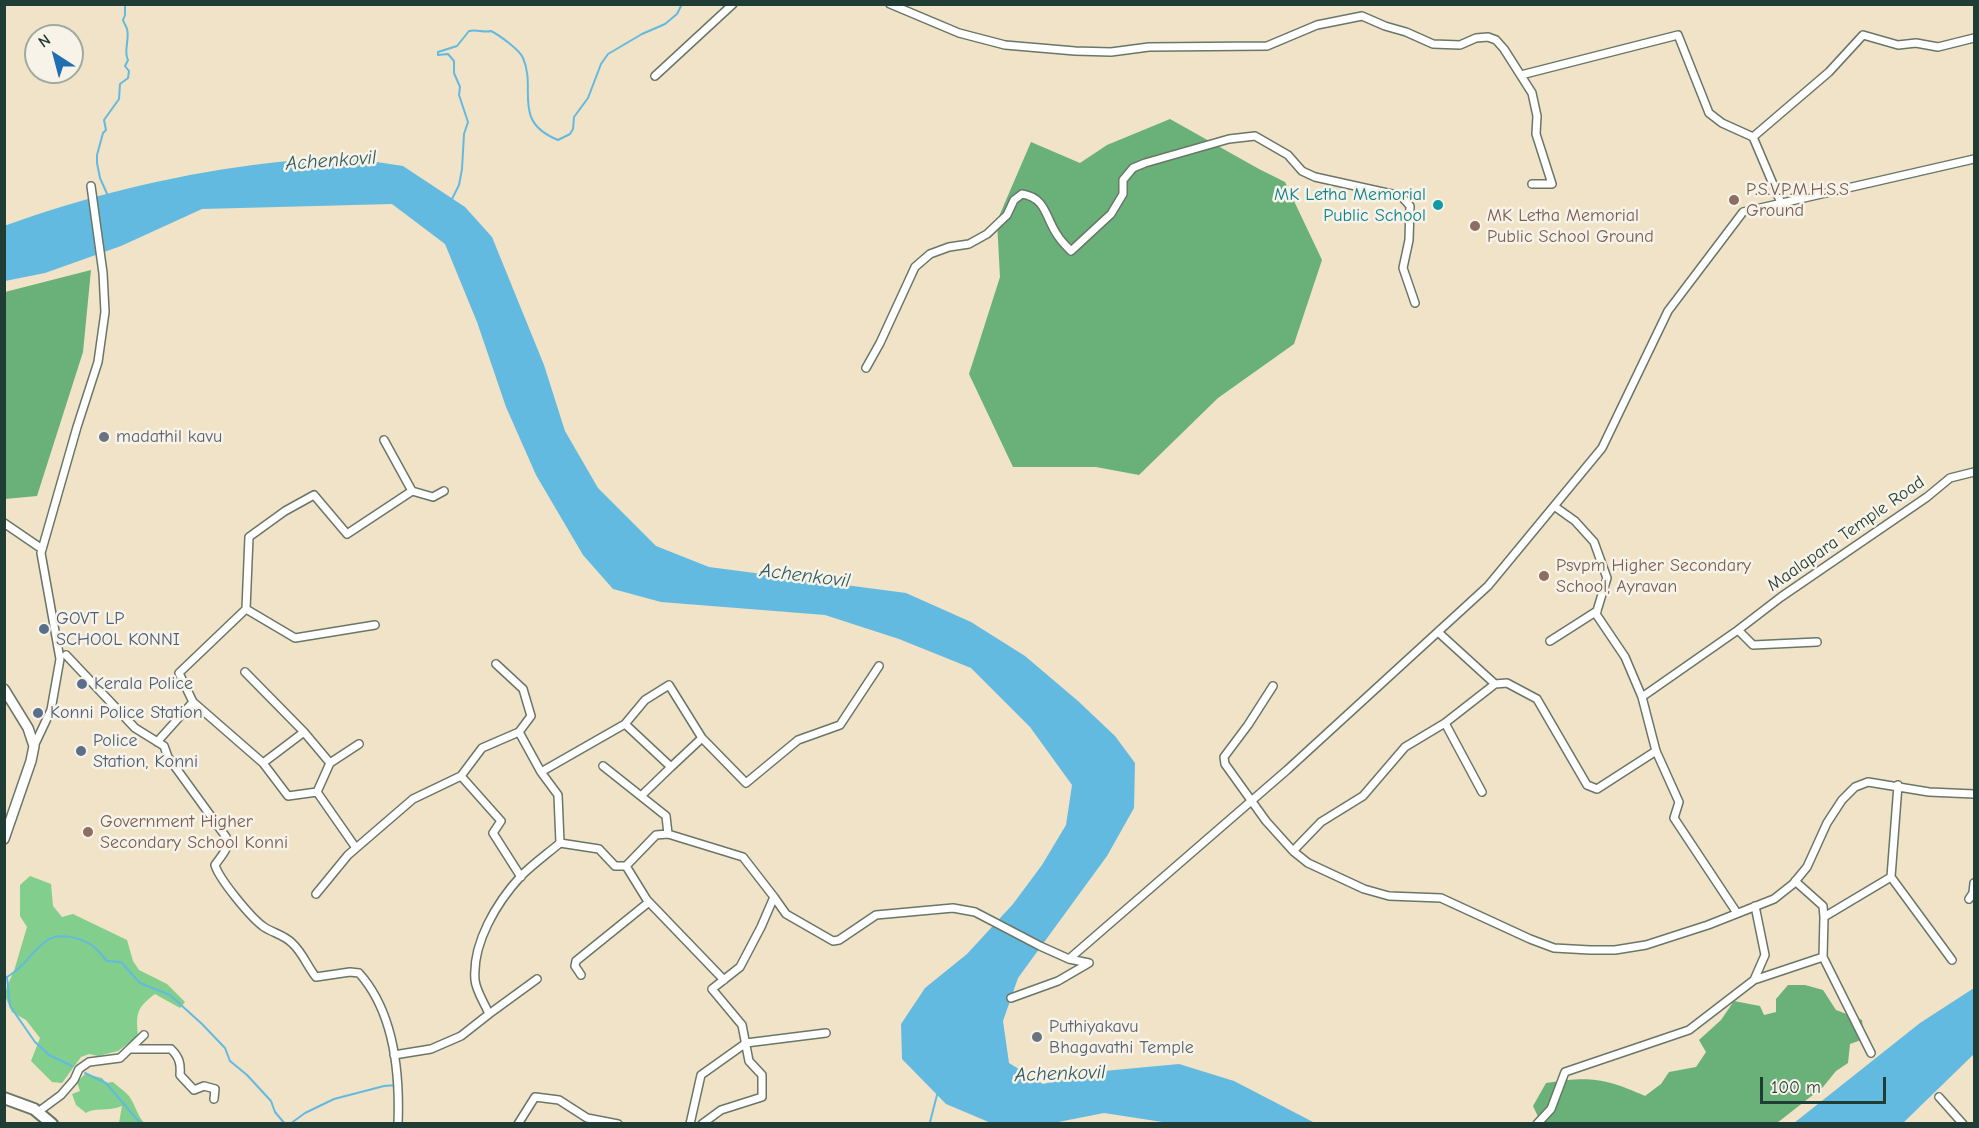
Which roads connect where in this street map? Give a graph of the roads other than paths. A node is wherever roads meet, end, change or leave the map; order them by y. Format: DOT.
graph roads {
  1 [pos="733,4"];
  2 [pos="890,4"];
  3 [pos="1974,38"];
  4 [pos="1521,75"];
  5 [pos="655,76"];
  6 [pos="1753,137"];
  7 [pos="1974,159"];
  8 [pos="1532,184"];
  9 [pos="91,186"];
  10 [pos="1781,203"];
  11 [pos="1415,303"];
  12 [pos="866,368"];
  13 [pos="384,440"];
  14 [pos="1974,472"];
  15 [pos="412,491"];
  16 [pos="444,491"];
  17 [pos="1554,506"];
  18 [pos="4,523"];
  19 [pos="42,549"];
  20 [pos="246,609"];
  21 [pos="1597,611"];
  22 [pos="375,625"];
  23 [pos="1738,630"];
  24 [pos="1438,632"];
  25 [pos="1550,641"];
  26 [pos="1816,642"];
  27 [pos="66,655"];
  28 [pos="496,664"];
  29 [pos="879,666"];
  30 [pos="245,672"];
  31 [pos="1495,684"];
  32 [pos="1273,686"];
  33 [pos="4,689"];
  34 [pos="1642,697"];
  35 [pos="193,702"];
  36 [pos="1445,723"];
  37 [pos="625,724"];
  38 [pos="304,732"];
  39 [pos="519,732"];
  40 [pos="702,738"];
  41 [pos="157,742"];
  42 [pos="359,744"];
  43 [pos="34,746"];
  44 [pos="1656,750"];
  45 [pos="263,763"];
  46 [pos="330,763"];
  47 [pos="603,766"];
  48 [pos="671,766"];
  49 [pos="541,772"];
  50 [pos="461,776"];
  51 [pos="1898,785"];
  52 [pos="317,792"];
  53 [pos="1482,792"];
  54 [pos="1974,794"];
  55 [pos="641,796"];
  56 [pos="1251,801"];
  57 [pos="668,834"];
  58 [pos="4,839"];
  59 [pos="560,843"];
  60 [pos="356,848"];
  61 [pos="1293,851"];
  62 [pos="626,866"];
  63 [pos="521,877"];
  64 [pos="1892,877"];
  65 [pos="1795,881"];
  66 [pos="1974,883"];
  67 [pos="316,894"];
  68 [pos="774,897"];
  69 [pos="1969,899"];
  70 [pos="649,902"];
  71 [pos="1755,906"];
  72 [pos="1737,913"];
  73 [pos="1824,917"];
  74 [pos="1823,957"];
  75 [pos="1069,959"];
  76 [pos="1952,960"];
  77 [pos="580,975"];
  78 [pos="537,979"];
  79 [pos="724,980"];
  80 [pos="1754,981"];
  81 [pos="1011,998"];
  82 [pos="489,1014"];
  83 [pos="826,1033"];
  84 [pos="144,1035"];
  85 [pos="746,1043"];
  86 [pos="130,1049"];
  87 [pos="1871,1053"];
  88 [pos="394,1054"];
  89 [pos="1939,1097"];
  90 [pos="4,1098"];
  91 [pos="214,1099"];
  92 [pos="38,1112"];
  93 [pos="52,1124"];
  94 [pos="398,1124"];
  95 [pos="518,1124"];
  96 [pos="618,1124"];
  97 [pos="690,1124"];
  98 [pos="702,1124"];
  99 [pos="1537,1124"];
  100 [pos="1964,1124"];
  1 -- 5 [label="street"];
  2 -- 4 [label="street"];
  3 -- 6 [label="street"];
  4 -- 6 [label="street"];
  4 -- 8 [label="street"];
  6 -- 10 [label="street"];
  7 -- 10 [label="street"];
  9 -- 19 [label="street"];
  10 -- 17 [label="street"];
  11 -- 12 [label="street"];
  13 -- 15 [label="street"];
  14 -- 23 [label="street, Maalapara Temple Road"];
  15 -- 16 [label="street"];
  15 -- 20 [label="street"];
  17 -- 21 [label="street"];
  17 -- 24 [label="street"];
  18 -- 19 [label="street"];
  19 -- 43 [label="street"];
  20 -- 22 [label="street"];
  20 -- 35 [label="street"];
  21 -- 25 [label="street"];
  21 -- 34 [label="street"];
  23 -- 26 [label="street"];
  23 -- 34 [label="street, Maalapara Temple Road"];
  24 -- 31 [label="street"];
  24 -- 56 [label="street"];
  27 -- 41 [label="street"];
  28 -- 39 [label="street"];
  29 -- 40 [label="street"];
  30 -- 38 [label="street"];
  31 -- 36 [label="street"];
  31 -- 44 [label="street"];
  32 -- 56 [label="street"];
  33 -- 43 [label="main road"];
  34 -- 44 [label="street"];
  35 -- 41 [label="street"];
  35 -- 45 [label="street"];
  36 -- 53 [label="street"];
  36 -- 61 [label="street"];
  37 -- 40 [label="street"];
  37 -- 48 [label="street"];
  37 -- 49 [label="street"];
  38 -- 45 [label="street"];
  38 -- 46 [label="street"];
  39 -- 49 [label="street"];
  39 -- 50 [label="street"];
  40 -- 48 [label="street"];
  41 -- 88 [label="street"];
  42 -- 46 [label="street"];
  43 -- 58 [label="main road"];
  44 -- 72 [label="street"];
  45 -- 52 [label="street"];
  46 -- 52 [label="street"];
  47 -- 55 [label="street"];
  48 -- 55 [label="street"];
  49 -- 59 [label="street"];
  50 -- 60 [label="street"];
  50 -- 63 [label="street"];
  51 -- 54 [label="street"];
  51 -- 64 [label="street"];
  51 -- 65 [label="street"];
  52 -- 60 [label="street"];
  55 -- 57 [label="street"];
  56 -- 61 [label="street"];
  56 -- 75 [label="street"];
  57 -- 62 [label="street"];
  57 -- 68 [label="street"];
  59 -- 62 [label="street"];
  59 -- 63 [label="street"];
  60 -- 67 [label="street"];
  61 -- 72 [label="street"];
  62 -- 70 [label="street"];
  63 -- 82 [label="street"];
  64 -- 73 [label="street"];
  64 -- 76 [label="street"];
  65 -- 71 [label="street"];
  65 -- 73 [label="street"];
  66 -- 69 [label="street"];
  68 -- 75 [label="street"];
  68 -- 79 [label="street"];
  70 -- 77 [label="street"];
  70 -- 79 [label="street"];
  71 -- 72 [label="street"];
  71 -- 80 [label="street"];
  73 -- 74 [label="street"];
  74 -- 80 [label="street"];
  74 -- 87 [label="street"];
  75 -- 81 [label="street"];
  78 -- 82 [label="street"];
  79 -- 85 [label="street"];
  80 -- 99 [label="street"];
  82 -- 88 [label="street"];
  83 -- 85 [label="street"];
  84 -- 86 [label="street"];
  85 -- 97 [label="street"];
  85 -- 98 [label="street"];
  86 -- 91 [label="street"];
  86 -- 92 [label="street"];
  88 -- 94 [label="street"];
  89 -- 100 [label="street"];
  90 -- 92 [label="main road"];
  92 -- 93 [label="main road"];
  95 -- 96 [label="street"];
}
